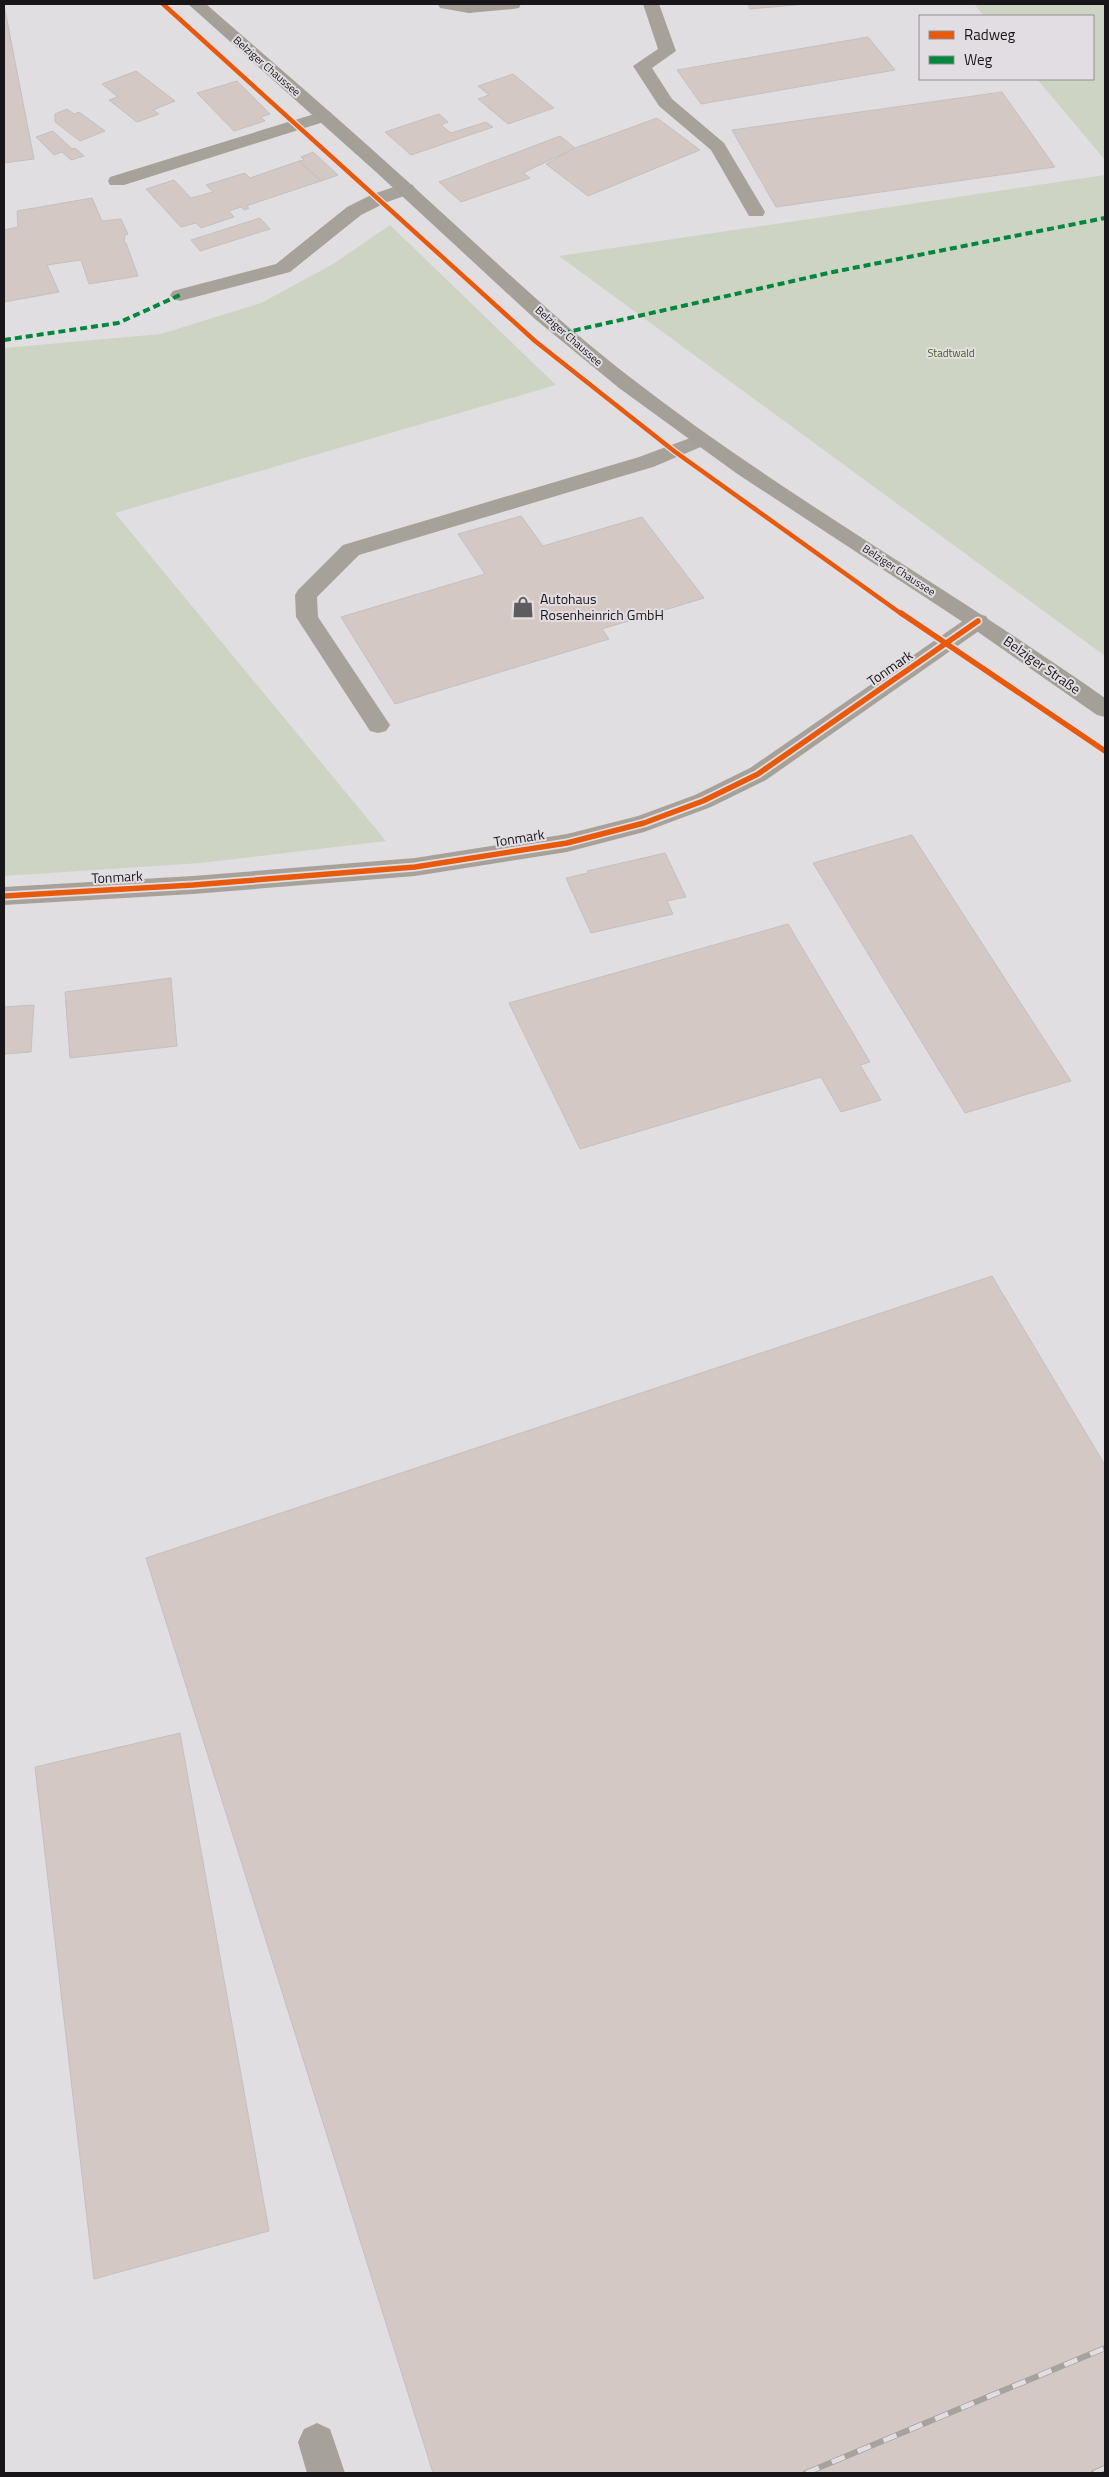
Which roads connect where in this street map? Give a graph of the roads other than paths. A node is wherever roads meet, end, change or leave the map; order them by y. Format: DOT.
graph roads {
  1 [pos="196,4"];
  2 [pos="446,4"];
  3 [pos="513,4"];
  4 [pos="651,4"];
  5 [pos="324,116"];
  6 [pos="117,180"];
  7 [pos="406,189"];
  8 [pos="756,212"];
  9 [pos="180,295"];
  10 [pos="701,440"];
  11 [pos="978,621"];
  12 [pos="1105,710"];
  13 [pos="378,725"];
  14 [pos="4,896"];
  1 -- 5 [label="main road, Belziger Chaussee"];
  2 -- 3 [label="street"];
  4 -- 8 [label="street"];
  5 -- 6 [label="street"];
  5 -- 7 [label="main road, Belziger Chaussee"];
  7 -- 9 [label="street"];
  7 -- 10 [label="main road, Belziger Chaussee"];
  10 -- 11 [label="main road, Belziger Chaussee"];
  10 -- 13 [label="street"];
  11 -- 12 [label="main road, Belziger Straße"];
  11 -- 14 [label="street, Tonmark"];
}
